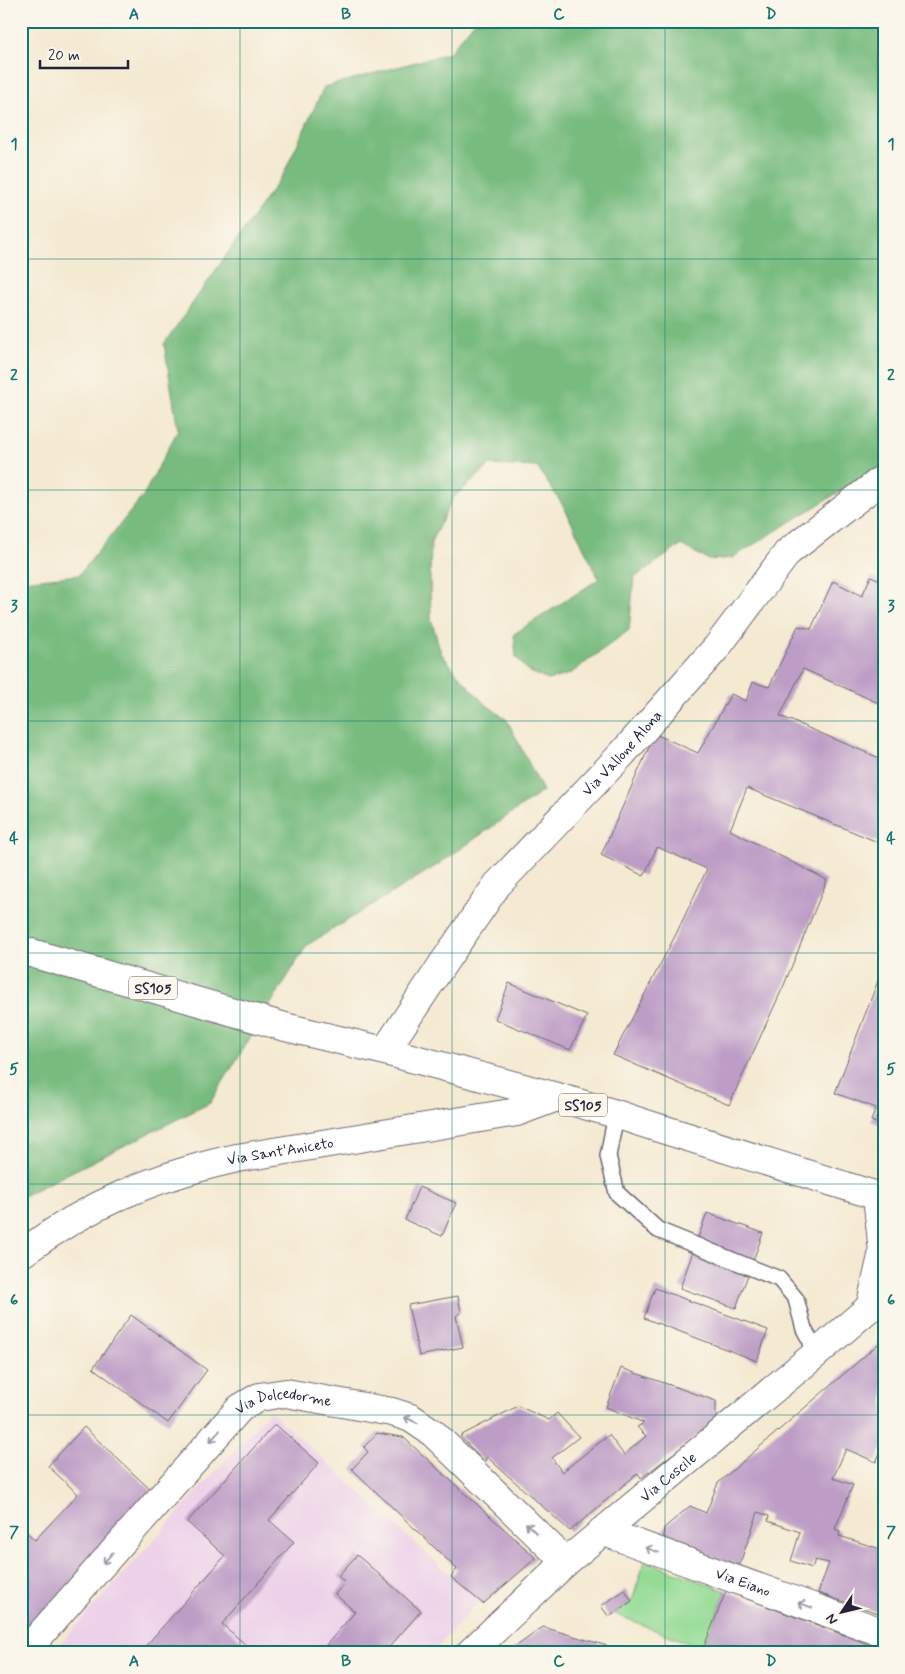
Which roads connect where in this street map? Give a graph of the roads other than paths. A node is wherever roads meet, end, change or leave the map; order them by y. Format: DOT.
graph roads {
  1 [pos="884,478"];
  2 [pos="21,950"];
  3 [pos="385,1051"];
  4 [pos="557,1096"];
  5 [pos="616,1114"];
  6 [pos="881,1197"];
  7 [pos="21,1254"];
  8 [pos="877,1302"];
  9 [pos="817,1353"];
  10 [pos="602,1532"];
  11 [pos="566,1562"];
  12 [pos="884,1634"];
  13 [pos="24,1653"];
  14 [pos="470,1653"];
  1 -- 3 [label="street, Via Vallone Alona"];
  2 -- 3 [label="street, SS105 / SS105"];
  3 -- 4 [label="street, SS105 / SS105"];
  4 -- 5 [label="street, SS105 / SS105"];
  4 -- 7 [label="street, Via Sant'Aniceto"];
  5 -- 6 [label="street, SS105 / SS105"];
  5 -- 9 [label="lane"];
  6 -- 8 [label="street, Via Coscile"];
  8 -- 9 [label="street, Via Coscile"];
  9 -- 10 [label="street, Via Coscile"];
  10 -- 11 [label="street, Via Coscile"];
  12 -- 10 [label="street, Via Eiano, one-way"];
  11 -- 13 [label="street, Via Dolcedorme, one-way"];
  11 -- 14 [label="street, Via Coscile"];
}
